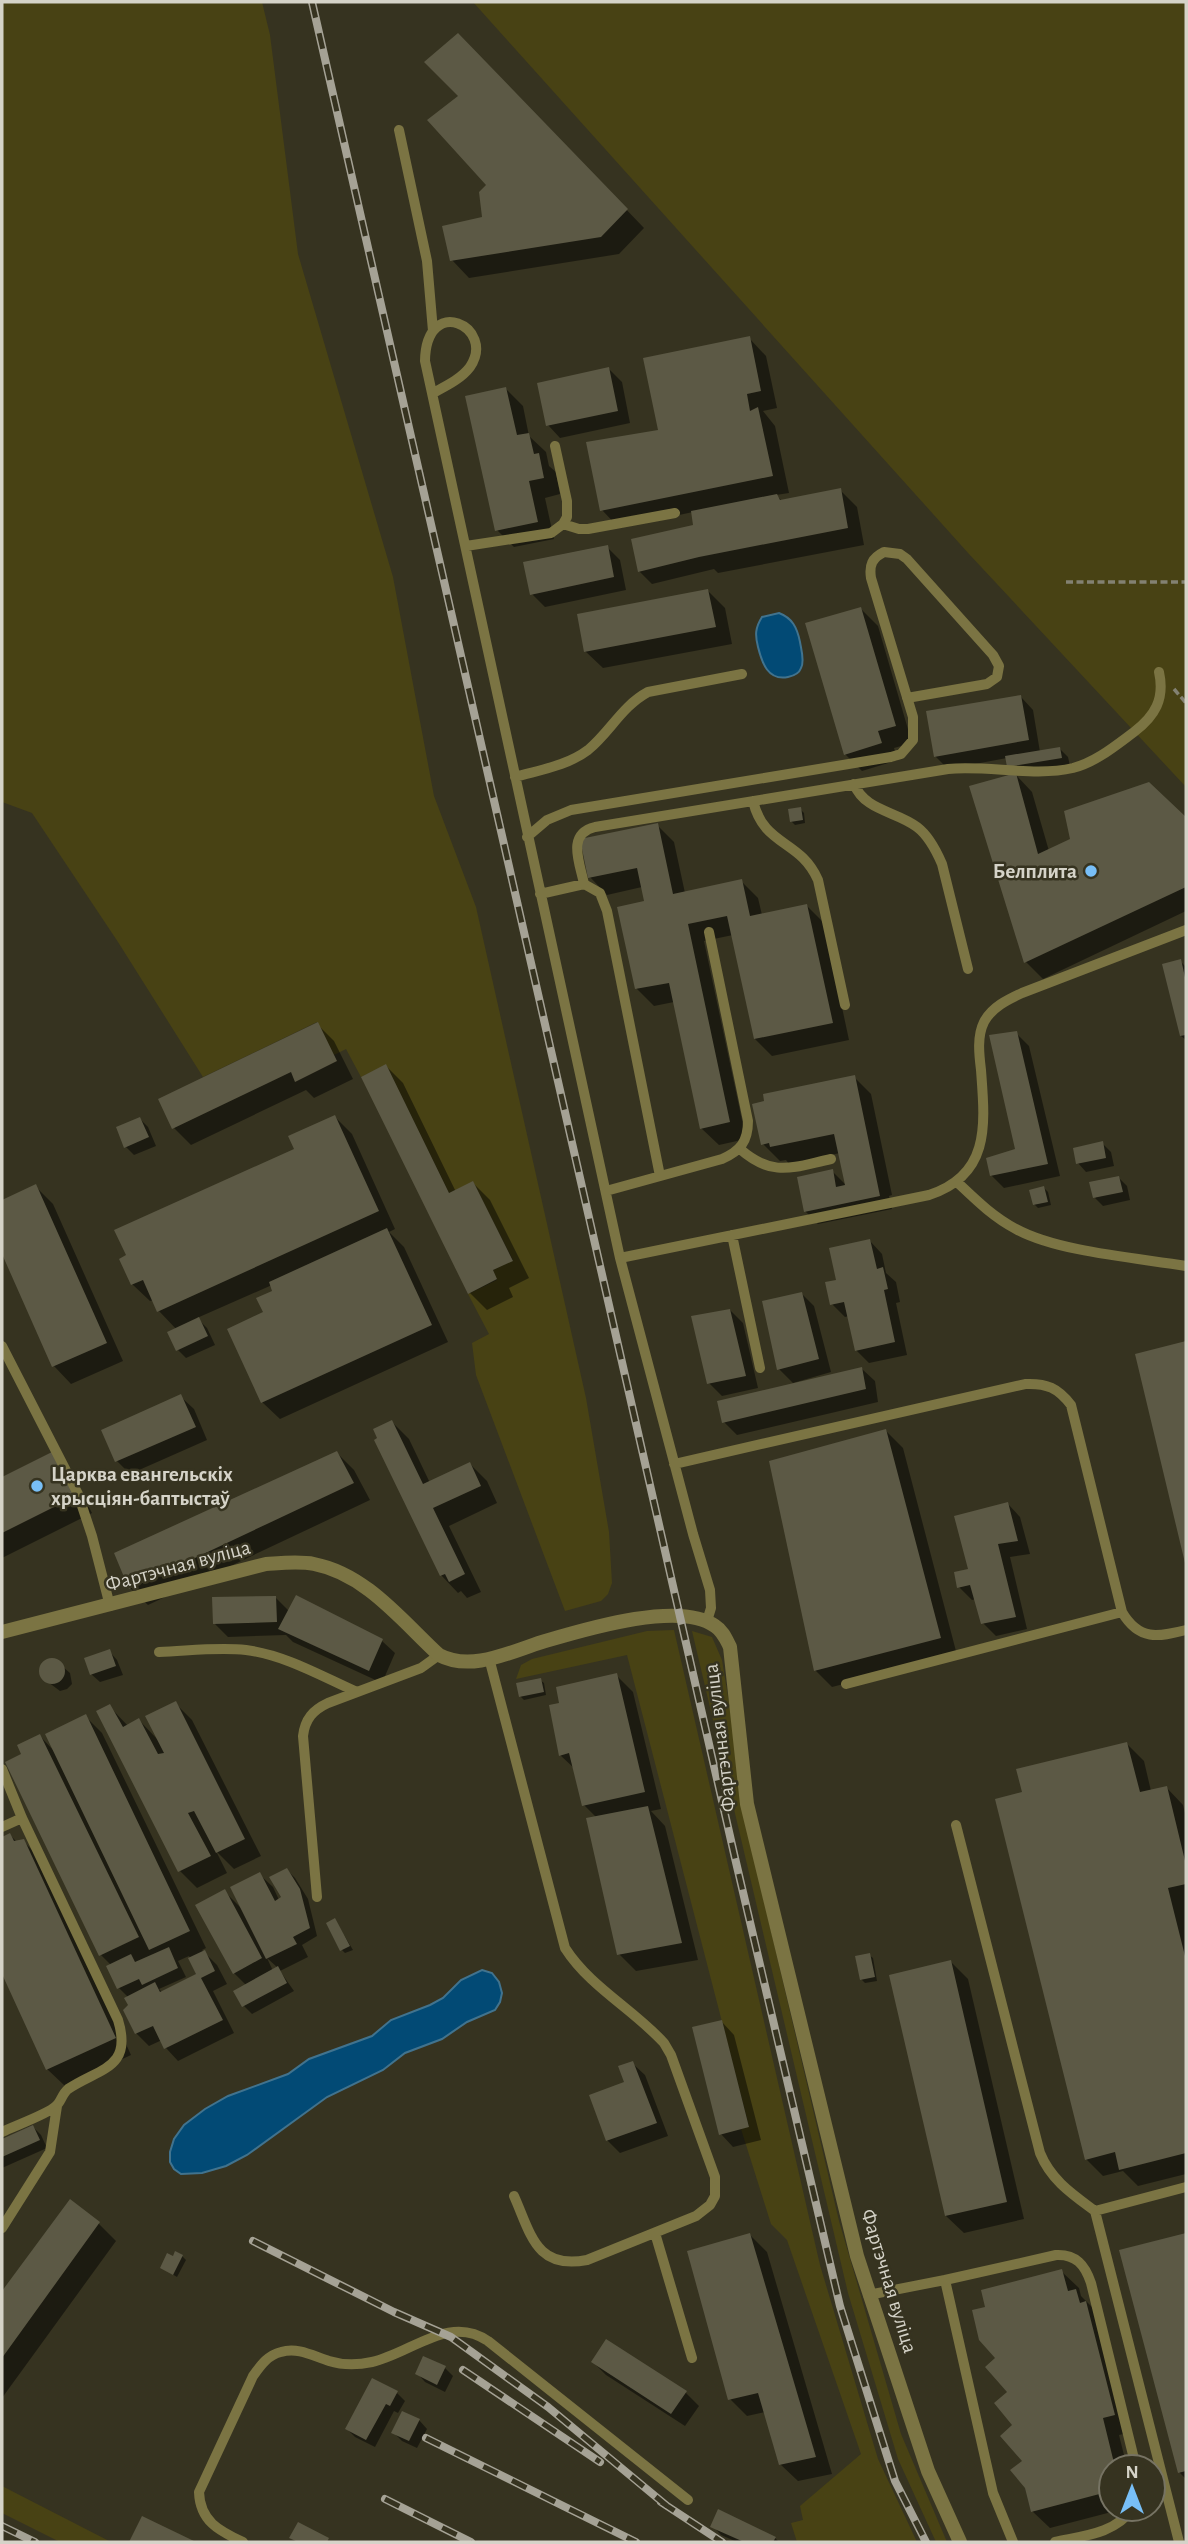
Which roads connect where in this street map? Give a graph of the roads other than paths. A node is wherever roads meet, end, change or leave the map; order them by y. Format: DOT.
graph roads {
  1 [pos="399,130"];
  2 [pos="433,331"];
  3 [pos="433,393"];
  4 [pos="555,446"];
  5 [pos="675,513"];
  6 [pos="564,524"];
  7 [pos="466,547"];
  8 [pos="1159,672"];
  9 [pos="742,674"];
  10 [pos="907,698"];
  11 [pos="515,777"];
  12 [pos="854,784"];
  13 [pos="753,801"];
  14 [pos="527,837"];
  15 [pos="584,884"];
  16 [pos="540,894"];
  17 [pos="1186,930"];
  18 [pos="709,932"];
  19 [pos="968,969"];
  20 [pos="845,1005"];
  21 [pos="740,1149"];
  22 [pos="831,1159"];
  23 [pos="660,1176"];
  24 [pos="957,1182"];
  25 [pos="606,1191"];
  26 [pos="732,1235"];
  27 [pos="620,1258"];
  28 [pos="1186,1266"];
  29 [pos="2,1346"];
  30 [pos="760,1368"];
  31 [pos="674,1464"];
  32 [pos="110,1605"];
  33 [pos="1122,1612"];
  34 [pos="707,1621"];
  35 [pos="1186,1630"];
  36 [pos="2,1632"];
  37 [pos="159,1652"];
  38 [pos="439,1655"];
  39 [pos="489,1658"];
  40 [pos="846,1684"];
  41 [pos="357,1692"];
  42 [pos="2,1769"];
  43 [pos="22,1818"];
  44 [pos="956,1825"];
  45 [pos="2,1827"];
  46 [pos="317,1897"];
  47 [pos="57,2106"];
  48 [pos="2,2132"];
  49 [pos="1186,2187"];
  50 [pos="514,2196"];
  51 [pos="1095,2210"];
  52 [pos="2,2228"];
  53 [pos="655,2233"];
  54 [pos="944,2280"];
  55 [pos="869,2295"];
  56 [pos="692,2357"];
  57 [pos="1133,2453"];
  58 [pos="688,2500"];
  59 [pos="1119,2523"];
  60 [pos="243,2542"];
  61 [pos="960,2542"];
  62 [pos="1013,2542"];
  63 [pos="1055,2542"];
  64 [pos="1179,2542"];
  1 -- 2 [label="lane"];
  2 -- 3 [label="lane"];
  2 -- 3 [label="lane"];
  3 -- 7 [label="lane"];
  4 -- 6 [label="lane"];
  5 -- 6 [label="lane"];
  6 -- 7 [label="lane"];
  7 -- 11 [label="lane"];
  8 -- 12 [label="lane"];
  9 -- 11 [label="lane"];
  10 -- 10 [label="lane"];
  10 -- 14 [label="lane"];
  11 -- 14 [label="lane"];
  12 -- 13 [label="lane"];
  12 -- 19 [label="lane"];
  13 -- 15 [label="lane"];
  13 -- 20 [label="lane"];
  14 -- 16 [label="lane"];
  15 -- 16 [label="lane"];
  15 -- 23 [label="lane"];
  16 -- 25 [label="lane"];
  17 -- 24 [label="lane"];
  18 -- 21 [label="lane"];
  21 -- 22 [label="lane"];
  21 -- 23 [label="lane"];
  23 -- 25 [label="lane"];
  24 -- 26 [label="lane"];
  24 -- 28 [label="lane"];
  25 -- 27 [label="lane"];
  26 -- 27 [label="lane"];
  26 -- 30 [label="lane"];
  27 -- 31 [label="lane"];
  29 -- 32 [label="lane"];
  31 -- 33 [label="lane"];
  31 -- 34 [label="lane"];
  32 -- 36 [label="street, Фартэчная вуліца"];
  32 -- 38 [label="street, Фартэчная вуліца"];
  33 -- 35 [label="lane"];
  33 -- 40 [label="lane"];
  34 -- 39 [label="street"];
  34 -- 55 [label="street, Фартэчная вуліца"];
  37 -- 41 [label="lane"];
  38 -- 39 [label="street"];
  38 -- 41 [label="lane"];
  39 -- 53 [label="lane"];
  41 -- 46 [label="lane"];
  42 -- 43 [label="lane"];
  43 -- 45 [label="lane"];
  43 -- 47 [label="lane"];
  44 -- 51 [label="lane"];
  47 -- 48 [label="lane"];
  47 -- 52 [label="lane"];
  49 -- 51 [label="lane"];
  50 -- 53 [label="lane"];
  51 -- 64 [label="lane"];
  53 -- 56 [label="lane"];
  54 -- 55 [label="lane"];
  54 -- 57 [label="lane"];
  54 -- 62 [label="lane"];
  55 -- 61 [label="street, Фартэчная вуліца"];
  58 -- 60 [label="lane"];
  59 -- 63 [label="lane"];
}
